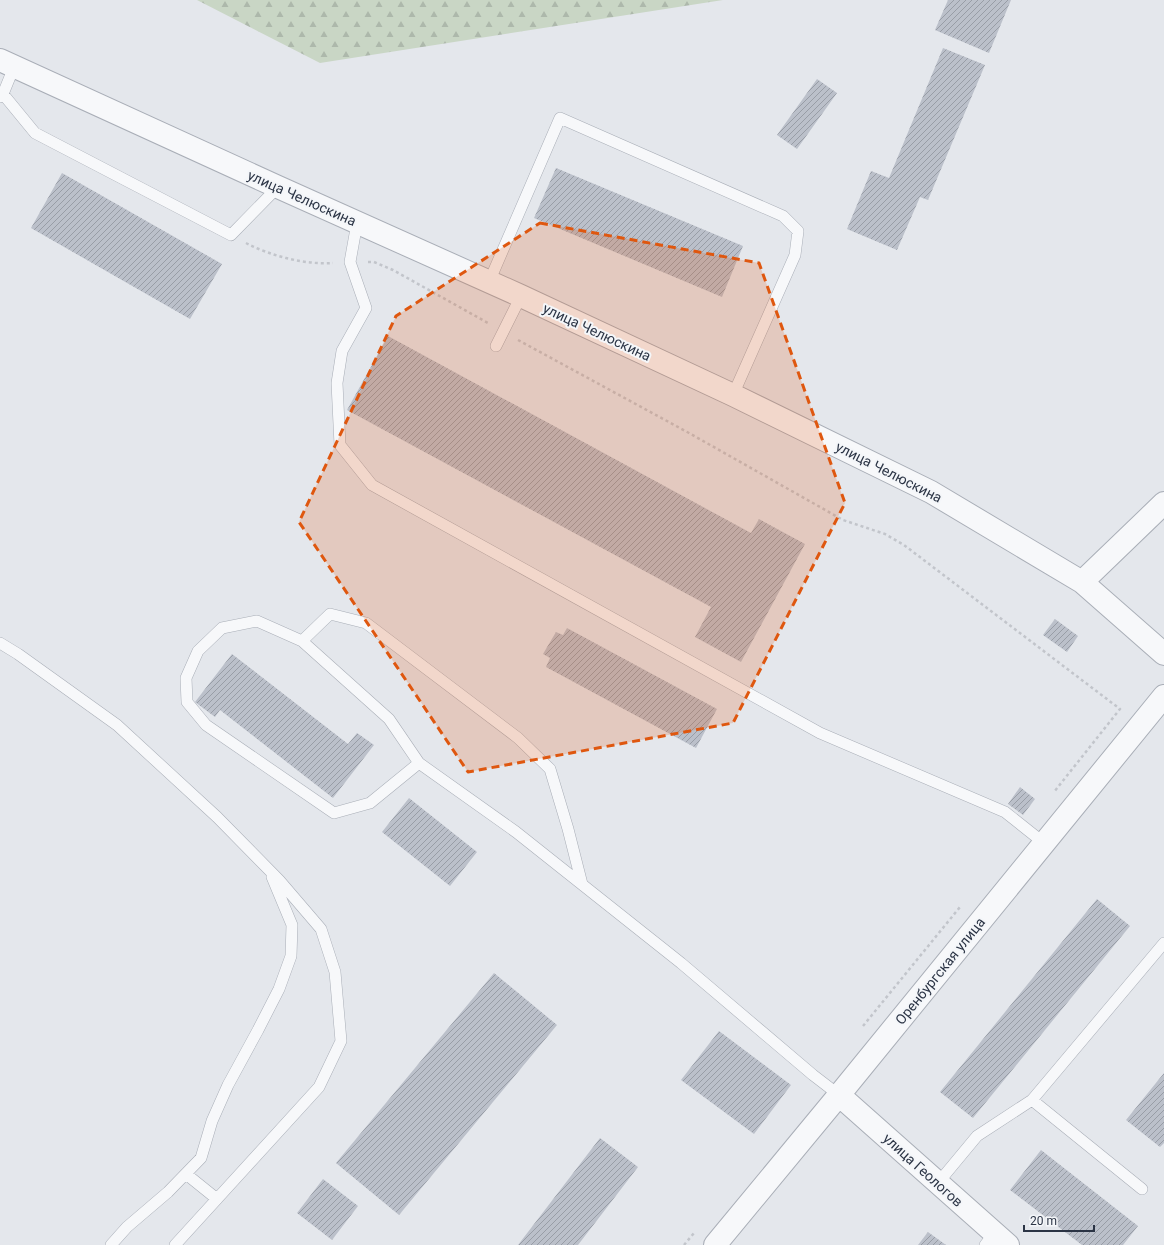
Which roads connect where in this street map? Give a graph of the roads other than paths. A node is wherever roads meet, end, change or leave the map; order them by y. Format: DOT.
graph roads {
  1 [pos="7,64"];
  2 [pos="2,95"];
  3 [pos="278,187"];
  4 [pos="357,223"];
  5 [pos="489,282"];
  6 [pos="521,296"];
  7 [pos="496,346"];
  8 [pos="733,395"];
  9 [pos="1164,503"];
  10 [pos="1082,582"];
  11 [pos="302,641"];
  12 [pos="0,643"];
  13 [pos="1164,654"];
  14 [pos="1164,696"];
  15 [pos="419,763"];
  16 [pos="1044,843"];
  17 [pos="270,871"];
  18 [pos="582,884"];
  19 [pos="1164,943"];
  20 [pos="839,1095"];
  21 [pos="1032,1100"];
  22 [pos="186,1174"];
  23 [pos="938,1183"];
  24 [pos="1142,1189"];
  25 [pos="217,1198"];
  26 [pos="995,1241"];
  27 [pos="111,1245"];
  28 [pos="175,1245"];
  29 [pos="714,1245"];
  1 -- 2 [label="lane"];
  1 -- 3 [label="street, улица Челюскина"];
  2 -- 3 [label="lane"];
  3 -- 4 [label="street, улица Челюскина"];
  4 -- 5 [label="street, улица Челюскина"];
  4 -- 16 [label="lane"];
  5 -- 6 [label="street, улица Челюскина"];
  5 -- 8 [label="lane"];
  6 -- 7 [label="lane"];
  6 -- 8 [label="street, улица Челюскина"];
  8 -- 10 [label="street, улица Челюскина"];
  9 -- 10 [label="street"];
  10 -- 13 [label="street, улица Челюскина"];
  11 -- 15 [label="lane"];
  11 -- 15 [label="lane"];
  11 -- 18 [label="lane"];
  12 -- 17 [label="lane"];
  14 -- 16 [label="street, Оренбургская улица"];
  15 -- 18 [label="lane"];
  16 -- 20 [label="street, Оренбургская улица"];
  17 -- 22 [label="lane"];
  17 -- 25 [label="lane"];
  18 -- 20 [label="lane"];
  19 -- 21 [label="lane"];
  20 -- 23 [label="street, улица Геологов"];
  20 -- 29 [label="street, Оренбургская улица"];
  21 -- 23 [label="lane"];
  21 -- 24 [label="lane"];
  22 -- 25 [label="lane"];
  22 -- 27 [label="lane"];
  23 -- 26 [label="street, улица Геологов"];
  25 -- 28 [label="lane"];
}
